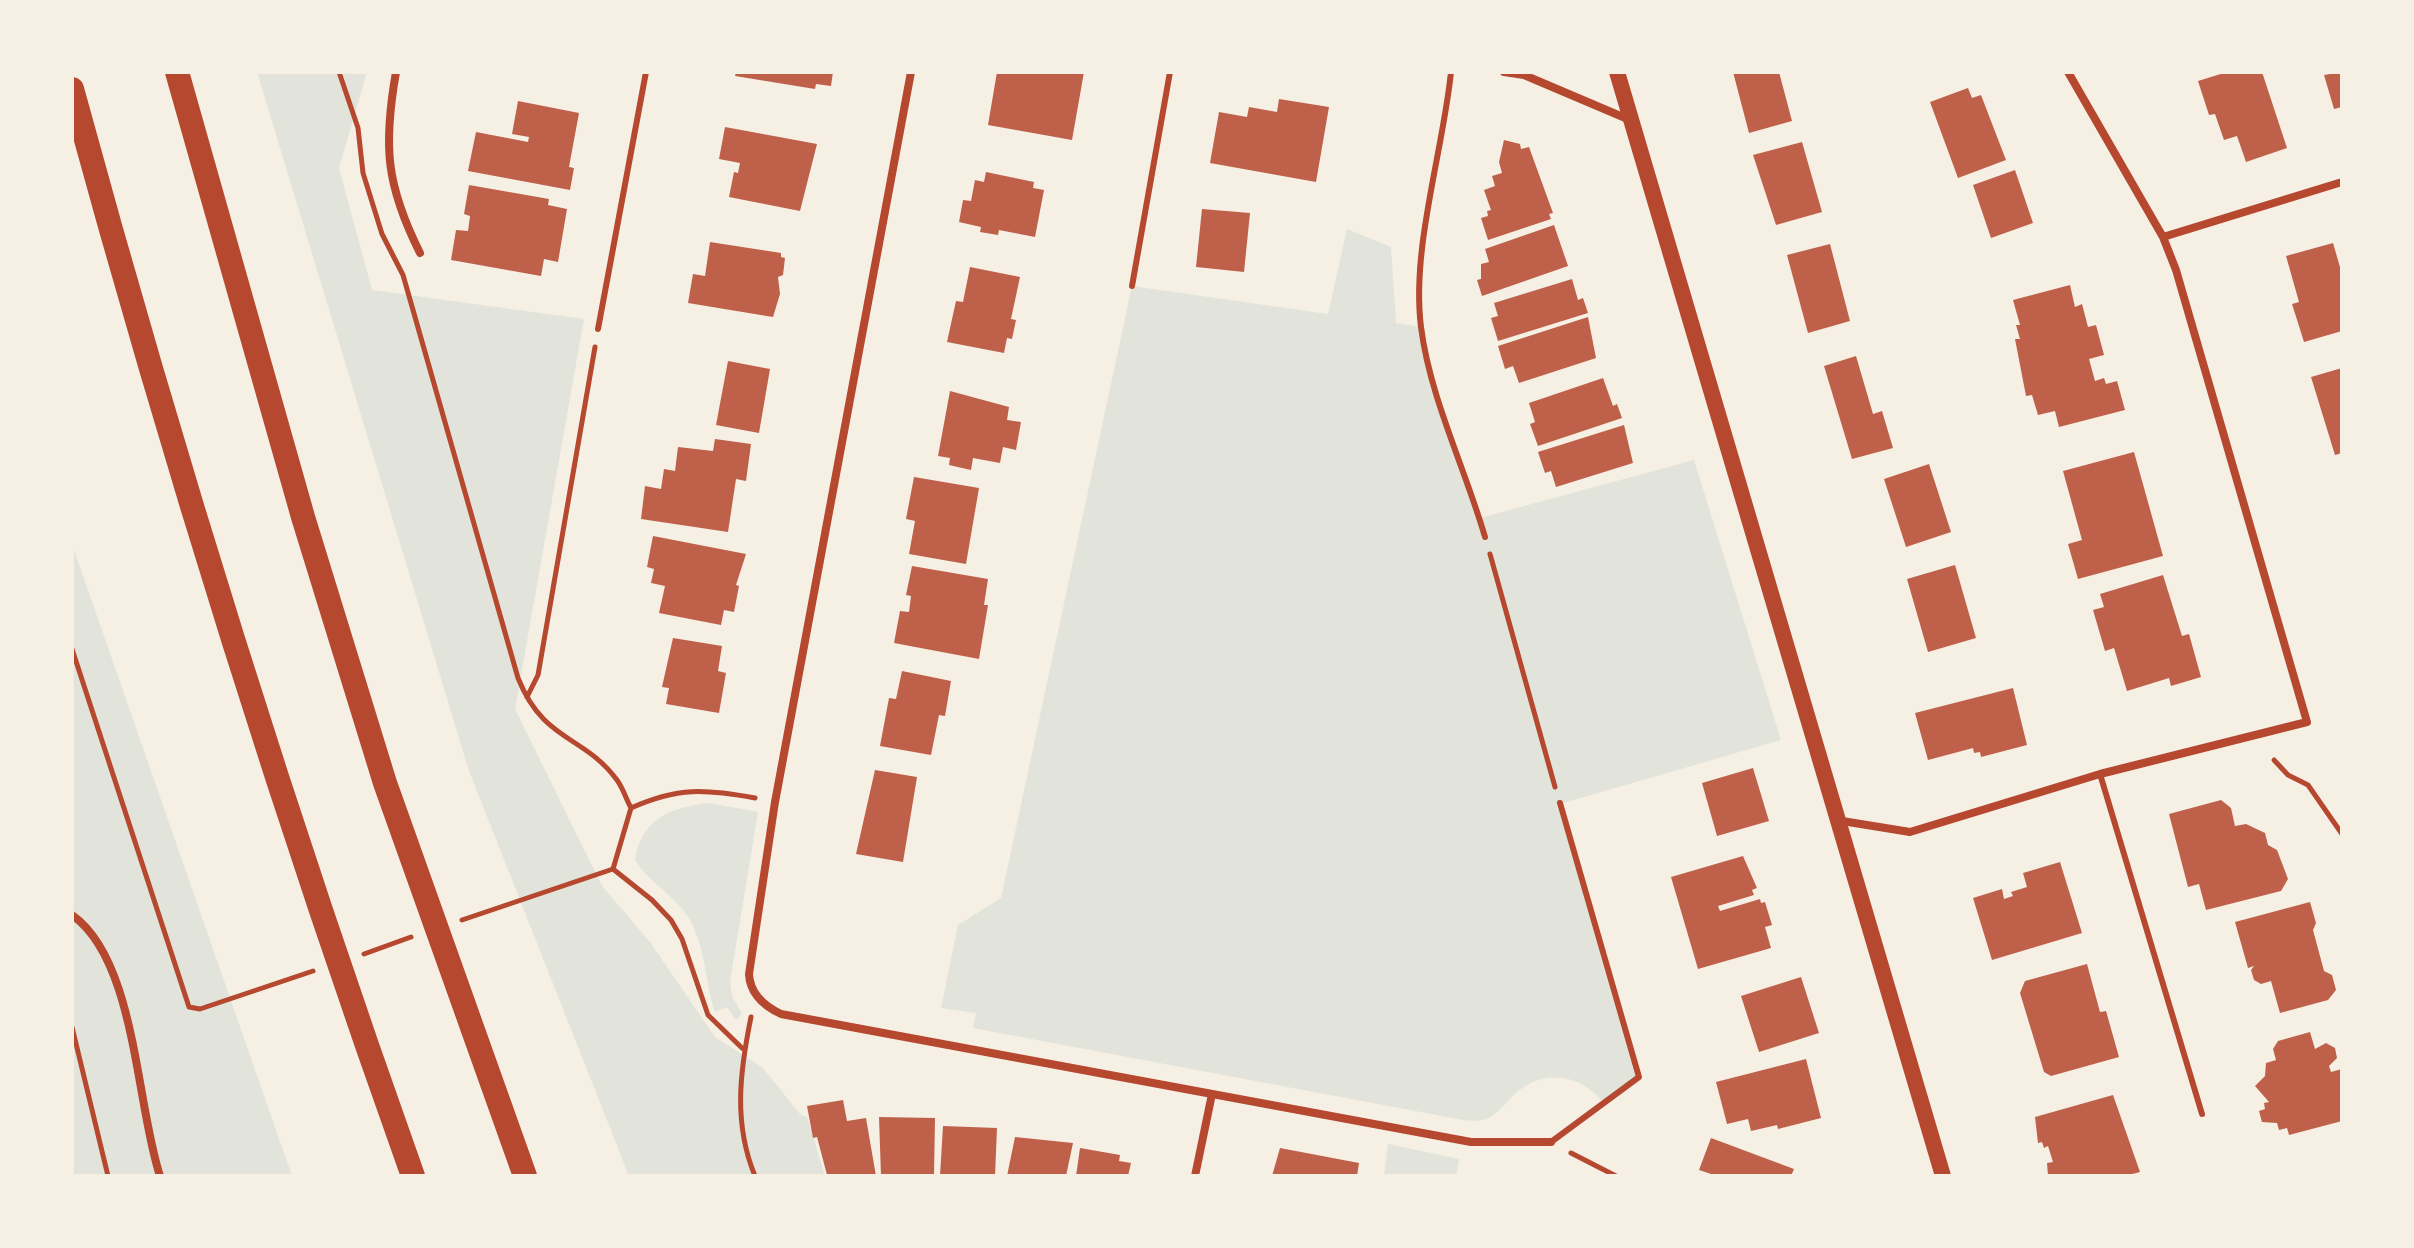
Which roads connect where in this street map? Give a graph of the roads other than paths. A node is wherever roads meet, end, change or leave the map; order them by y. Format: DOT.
graph roads {
  1 [pos="177,72"];
  2 [pos="396,72"];
  3 [pos="646,72"];
  4 [pos="911,72"];
  5 [pos="1170,72"];
  6 [pos="1451,72"];
  7 [pos="1504,72"];
  8 [pos="1617,72"];
  9 [pos="2068,72"];
  10 [pos="1526,73"];
  11 [pos="72,89"];
  12 [pos="1632,122"];
  13 [pos="2342,182"];
  14 [pos="2163,237"];
  15 [pos="420,253"];
  16 [pos="1132,286"];
  17 [pos="598,329"];
  18 [pos="1485,537"];
  19 [pos="2100,774"];
  20 [pos="1560,803"];
  21 [pos="1836,820"];
  22 [pos="72,915"];
  23 [pos="1212,1094"];
  24 [pos="2202,1114"];
  25 [pos="1551,1142"];
  26 [pos="160,1176"];
  27 [pos="413,1176"];
  28 [pos="525,1176"];
  29 [pos="1195,1176"];
  30 [pos="1943,1176"];
  1 -- 28 [label="highway"];
  2 -- 15 [label="street"];
  3 -- 17 [label="lane"];
  4 -- 23 [label="street"];
  5 -- 16 [label="lane"];
  6 -- 18 [label="lane"];
  7 -- 10 [label="street"];
  8 -- 12 [label="main road"];
  9 -- 14 [label="street"];
  10 -- 12 [label="street"];
  11 -- 27 [label="highway"];
  12 -- 21 [label="main road"];
  13 -- 14 [label="street"];
  14 -- 19 [label="street"];
  19 -- 21 [label="street"];
  19 -- 24 [label="lane"];
  20 -- 25 [label="lane"];
  21 -- 30 [label="main road"];
  22 -- 26 [label="street"];
  23 -- 25 [label="street"];
  23 -- 29 [label="street"];
}
